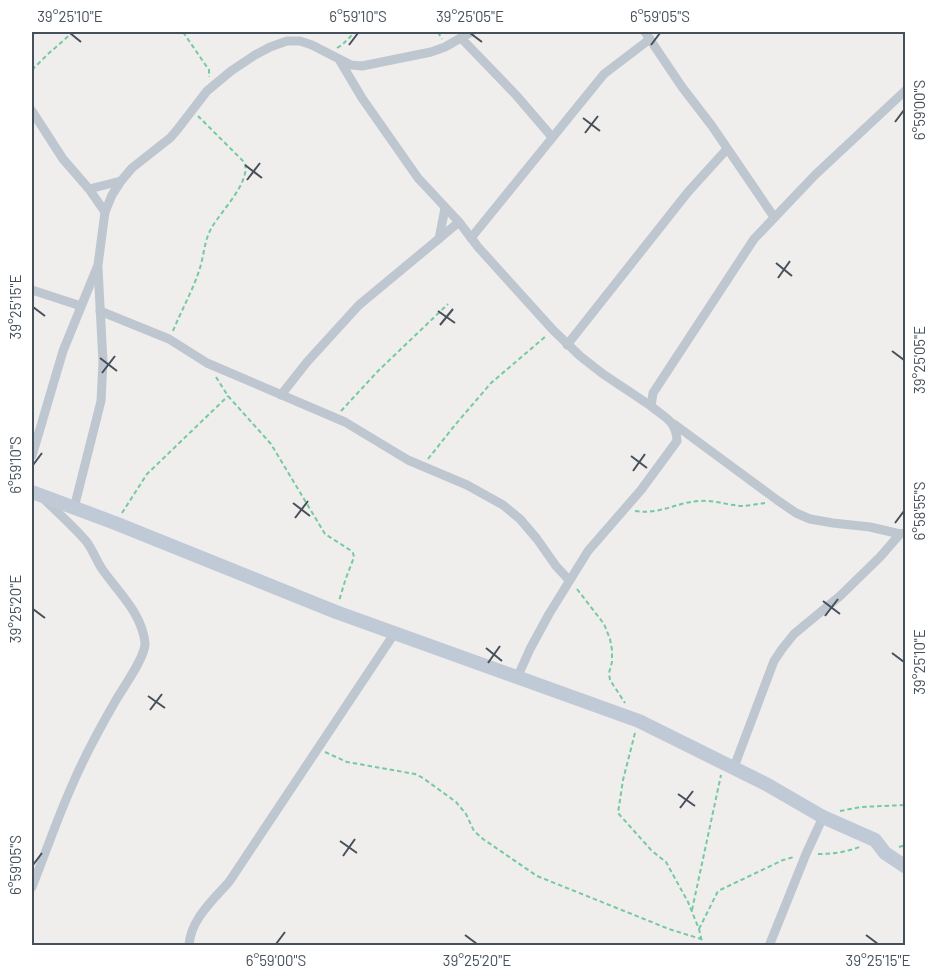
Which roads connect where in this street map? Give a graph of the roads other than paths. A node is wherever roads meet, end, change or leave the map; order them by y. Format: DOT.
graph roads {
  1 [pos="471,32"];
  2 [pos="647,35"];
  3 [pos="461,38"];
  4 [pos="340,61"];
  5 [pos="906,90"];
  6 [pos="32,111"];
  7 [pos="552,137"];
  8 [pos="727,149"];
  9 [pos="121,181"];
  10 [pos="89,189"];
  11 [pos="445,208"];
  12 [pos="105,212"];
  13 [pos="774,217"];
  14 [pos="459,222"];
  15 [pos="471,238"];
  16 [pos="439,239"];
  17 [pos="98,265"];
  18 [pos="32,290"];
  19 [pos="81,306"];
  20 [pos="100,311"];
  21 [pos="567,345"];
  22 [pos="281,395"];
  23 [pos="651,405"];
  24 [pos="674,424"];
  25 [pos="32,456"];
  26 [pos="36,494"];
  27 [pos="74,508"];
  28 [pos="903,533"];
  29 [pos="569,580"];
  30 [pos="394,634"];
  31 [pos="517,678"];
  32 [pos="728,765"];
  33 [pos="823,817"];
  34 [pos="906,867"];
  35 [pos="32,887"];
  36 [pos="189,945"];
  37 [pos="769,945"];
  1 -- 3 [label="street"];
  2 -- 7 [label="street"];
  2 -- 8 [label="street"];
  3 -- 4 [label="street"];
  3 -- 7 [label="street"];
  4 -- 9 [label="street"];
  4 -- 11 [label="street"];
  5 -- 13 [label="street"];
  6 -- 10 [label="street"];
  7 -- 15 [label="street"];
  8 -- 13 [label="street"];
  8 -- 21 [label="street"];
  9 -- 10 [label="street"];
  9 -- 12 [label="street"];
  10 -- 12 [label="street"];
  11 -- 14 [label="street"];
  11 -- 16 [label="street"];
  12 -- 17 [label="street"];
  13 -- 23 [label="street"];
  14 -- 15 [label="street"];
  14 -- 16 [label="street"];
  15 -- 21 [label="street"];
  16 -- 22 [label="street"];
  17 -- 19 [label="street"];
  17 -- 20 [label="street"];
  18 -- 19 [label="street"];
  19 -- 25 [label="street"];
  20 -- 22 [label="street"];
  20 -- 27 [label="street"];
  21 -- 23 [label="street"];
  22 -- 29 [label="street"];
  23 -- 24 [label="street"];
  24 -- 28 [label="street"];
  24 -- 29 [label="street"];
  26 -- 27 [label="street"];
  26 -- 35 [label="street"];
  27 -- 30 [label="street"];
  28 -- 32 [label="street"];
  29 -- 31 [label="street"];
  30 -- 31 [label="street"];
  30 -- 36 [label="street"];
  31 -- 32 [label="street"];
  32 -- 33 [label="street"];
  33 -- 34 [label="street"];
  33 -- 37 [label="street"];
}
